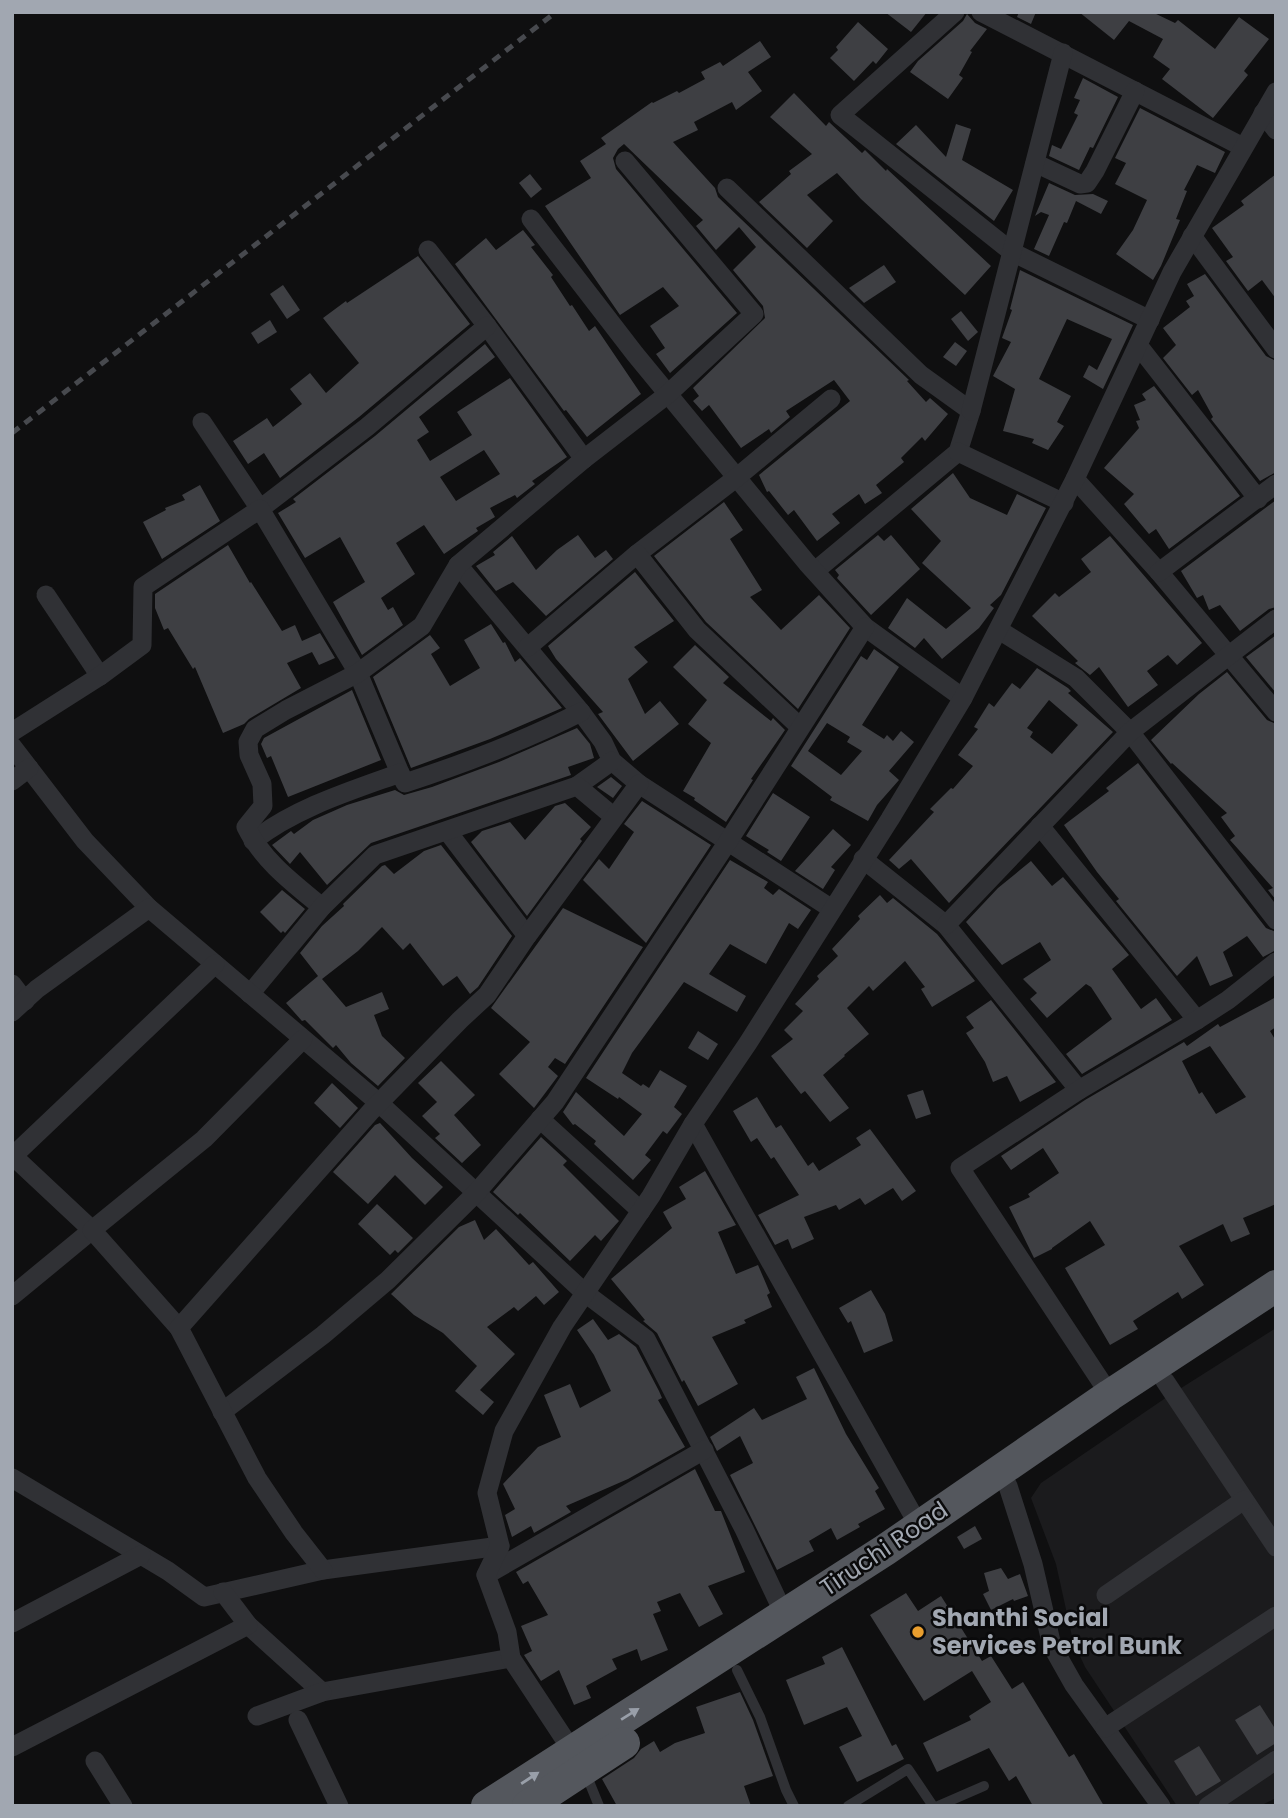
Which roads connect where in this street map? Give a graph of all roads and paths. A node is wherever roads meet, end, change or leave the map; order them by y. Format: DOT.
graph roads {
  1 [pos="955,12"];
  2 [pos="981,12"];
  3 [pos="1063,53"];
  4 [pos="1135,90"];
  5 [pos="1276,92"];
  6 [pos="1263,113"];
  7 [pos="1276,130"];
  8 [pos="1243,147"];
  9 [pos="625,161"];
  10 [pos="1035,163"];
  11 [pos="727,188"];
  12 [pos="531,219"];
  13 [pos="1192,236"];
  14 [pos="428,250"];
  15 [pos="1012,252"];
  16 [pos="1150,320"];
  17 [pos="487,326"];
  18 [pos="1138,345"];
  19 [pos="1276,349"];
  20 [pos="668,394"];
  21 [pos="831,399"];
  22 [pos="971,411"];
  23 [pos="202,422"];
  24 [pos="958,452"];
  25 [pos="584,459"];
  26 [pos="736,478"];
  27 [pos="1075,479"];
  28 [pos="1276,484"];
  29 [pos="1258,499"];
  30 [pos="1063,503"];
  31 [pos="260,509"];
  32 [pos="637,554"];
  33 [pos="458,565"];
  34 [pos="815,571"];
  35 [pos="1159,572"];
  36 [pos="46,595"];
  37 [pos="1276,620"];
  38 [pos="865,627"];
  39 [pos="999,630"];
  40 [pos="528,647"];
  41 [pos="1229,656"];
  42 [pos="358,673"];
  43 [pos="100,676"];
  44 [pos="963,698"];
  45 [pos="582,712"];
  46 [pos="1276,712"];
  47 [pos="800,727"];
  48 [pos="12,732"];
  49 [pos="1130,732"];
  50 [pos="12,746"];
  51 [pos="612,761"];
  52 [pos="29,768"];
  53 [pos="400,773"];
  54 [pos="12,781"];
  55 [pos="639,784"];
  56 [pos="577,786"];
  57 [pos="614,817"];
  58 [pos="1040,826"];
  59 [pos="447,832"];
  60 [pos="253,841"];
  61 [pos="727,843"];
  62 [pos="863,859"];
  63 [pos="322,907"];
  64 [pos="149,908"];
  65 [pos="832,909"];
  66 [pos="1276,920"];
  67 [pos="946,925"];
  68 [pos="527,936"];
  69 [pos="1276,962"];
  70 [pos="215,964"];
  71 [pos="12,984"];
  72 [pos="250,994"];
  73 [pos="19,1006"];
  74 [pos="1198,1020"];
  75 [pos="303,1039"];
  76 [pos="1079,1090"];
  77 [pos="379,1103"];
  78 [pos="540,1119"];
  79 [pos="693,1124"];
  80 [pos="13,1156"];
  81 [pos="476,1193"];
  82 [pos="641,1211"];
  83 [pos="92,1230"];
  84 [pos="1276,1286"];
  85 [pos="585,1293"];
  86 [pos="12,1296"];
  87 [pos="1276,1309"];
  88 [pos="179,1328"];
  89 [pos="1165,1381"];
  90 [pos="1110,1395"];
  91 [pos="222,1412"];
  92 [pos="704,1450"];
  93 [pos="12,1478"];
  94 [pos="1008,1486"];
  95 [pos="1244,1500"];
  96 [pos="919,1526"];
  97 [pos="500,1546"];
  98 [pos="1276,1547"];
  99 [pos="141,1555"];
  100 [pos="323,1570"];
  101 [pos="486,1575"];
  102 [pos="223,1591"];
  103 [pos="1106,1595"];
  104 [pos="785,1615"];
  105 [pos="1276,1616"];
  106 [pos="12,1623"];
  107 [pos="248,1625"];
  108 [pos="511,1658"];
  109 [pos="737,1670"];
  110 [pos="322,1692"];
  111 [pos="257,1716"];
  112 [pos="298,1720"];
  113 [pos="1105,1728"];
  114 [pos="12,1747"];
  115 [pos="578,1760"];
  116 [pos="1276,1760"];
  117 [pos="95,1761"];
  118 [pos="984,1786"];
  119 [pos="122,1806"];
  120 [pos="339,1806"];
  121 [pos="487,1806"];
  122 [pos="528,1806"];
  123 [pos="599,1806"];
  124 [pos="794,1806"];
  125 [pos="848,1806"];
  126 [pos="933,1806"];
  127 [pos="938,1806"];
  128 [pos="1161,1806"];
  129 [pos="1208,1806"];
  1 -- 15 [label="street"];
  2 -- 3 [label="street"];
  3 -- 4 [label="street"];
  3 -- 10 [label="street"];
  4 -- 8 [label="street"];
  4 -- 10 [label="street"];
  5 -- 6 [label="street"];
  6 -- 7 [label="street"];
  6 -- 8 [label="street"];
  8 -- 13 [label="street"];
  9 -- 20 [label="street"];
  10 -- 15 [label="street"];
  11 -- 22 [label="street"];
  12 -- 20 [label="street"];
  13 -- 16 [label="street"];
  13 -- 19 [label="street"];
  14 -- 17 [label="street"];
  15 -- 16 [label="street"];
  15 -- 22 [label="street"];
  16 -- 18 [label="street"];
  17 -- 25 [label="street"];
  17 -- 31 [label="street"];
  18 -- 27 [label="street"];
  18 -- 29 [label="street"];
  20 -- 25 [label="street"];
  20 -- 26 [label="street"];
  21 -- 26 [label="street"];
  22 -- 24 [label="street"];
  23 -- 31 [label="street"];
  24 -- 30 [label="street"];
  24 -- 34 [label="street"];
  25 -- 33 [label="street"];
  26 -- 32 [label="street"];
  26 -- 34 [label="street"];
  27 -- 30 [label="street"];
  27 -- 35 [label="street"];
  28 -- 29 [label="street"];
  29 -- 35 [label="street"];
  30 -- 39 [label="street"];
  31 -- 42 [label="street"];
  31 -- 43 [label="street"];
  32 -- 40 [label="street"];
  32 -- 47 [label="street"];
  33 -- 40 [label="street"];
  33 -- 42 [label="street"];
  34 -- 38 [label="street"];
  35 -- 41 [label="street"];
  36 -- 43 [label="street"];
  37 -- 41 [label="street"];
  38 -- 44 [label="street"];
  38 -- 47 [label="street"];
  39 -- 44 [label="street"];
  39 -- 49 [label="street"];
  40 -- 45 [label="street"];
  41 -- 46 [label="street"];
  41 -- 49 [label="street"];
  42 -- 53 [label="street"];
  42 -- 60 [label="street"];
  43 -- 48 [label="street"];
  44 -- 62 [label="street"];
  45 -- 51 [label="street"];
  45 -- 53 [label="street"];
  47 -- 61 [label="street"];
  49 -- 58 [label="street"];
  49 -- 66 [label="street"];
  50 -- 52 [label="street"];
  51 -- 55 [label="street"];
  51 -- 56 [label="street"];
  52 -- 54 [label="street"];
  52 -- 64 [label="street"];
  53 -- 60 [label="street"];
  55 -- 57 [label="street"];
  55 -- 61 [label="street"];
  56 -- 57 [label="street"];
  56 -- 59 [label="street"];
  57 -- 68 [label="street"];
  58 -- 67 [label="street"];
  58 -- 74 [label="street"];
  59 -- 63 [label="street"];
  59 -- 68 [label="street"];
  60 -- 63 [label="street"];
  61 -- 65 [label="street"];
  61 -- 78 [label="street"];
  62 -- 65 [label="street"];
  62 -- 67 [label="street"];
  63 -- 72 [label="street"];
  64 -- 70 [label="street"];
  64 -- 73 [label="street"];
  65 -- 79 [label="street"];
  67 -- 76 [label="street"];
  68 -- 77 [label="street"];
  69 -- 74 [label="street"];
  70 -- 72 [label="street"];
  70 -- 80 [label="street"];
  71 -- 73 [label="street"];
  72 -- 75 [label="street"];
  74 -- 76 [label="street"];
  75 -- 77 [label="street"];
  75 -- 83 [label="street"];
  76 -- 90 [label="street"];
  77 -- 81 [label="street"];
  77 -- 88 [label="street"];
  78 -- 81 [label="street"];
  78 -- 82 [label="street"];
  79 -- 82 [label="street"];
  79 -- 96 [label="street"];
  80 -- 83 [label="street"];
  81 -- 85 [label="street"];
  81 -- 91 [label="street"];
  82 -- 85 [label="street"];
  83 -- 86 [label="street"];
  83 -- 88 [label="street"];
  84 -- 90 [label="highway, Tiruchi Road"];
  85 -- 92 [label="street"];
  85 -- 97 [label="street"];
  87 -- 89 [label="highway, Tiruchi Road"];
  88 -- 91 [label="street"];
  89 -- 94 [label="highway, Tiruchi Road"];
  89 -- 95 [label="street"];
  90 -- 96 [label="highway, Tiruchi Road"];
  91 -- 100 [label="street"];
  92 -- 101 [label="street"];
  92 -- 104 [label="street"];
  93 -- 99 [label="street"];
  94 -- 109 [label="highway, Tiruchi Road"];
  94 -- 113 [label="street"];
  95 -- 98 [label="street"];
  95 -- 103 [label="street"];
  96 -- 104 [label="highway, Tiruchi Road"];
  97 -- 100 [label="street"];
  97 -- 101 [label="street"];
  99 -- 102 [label="street"];
  99 -- 106 [label="street"];
  100 -- 102 [label="street"];
  101 -- 108 [label="street"];
  102 -- 107 [label="street"];
  115 -- 104 [label="highway, Tiruchi Road, one-way"];
  105 -- 113 [label="street"];
  107 -- 110 [label="street"];
  107 -- 114 [label="street"];
  108 -- 110 [label="street"];
  108 -- 115 [label="street"];
  109 -- 115 [label="highway, Tiruchi Road"];
  109 -- 124 [label="lane"];
  110 -- 111 [label="street"];
  112 -- 120 [label="street"];
  113 -- 128 [label="street"];
  121 -- 115 [label="highway, Tiruchi Road, one-way"];
  115 -- 122 [label="highway, Tiruchi Road"];
  115 -- 123 [label="lane"];
  116 -- 129 [label="street"];
  117 -- 119 [label="street"];
  118 -- 127 [label="lane"];
  125 -- 126 [label="lane"];
}
